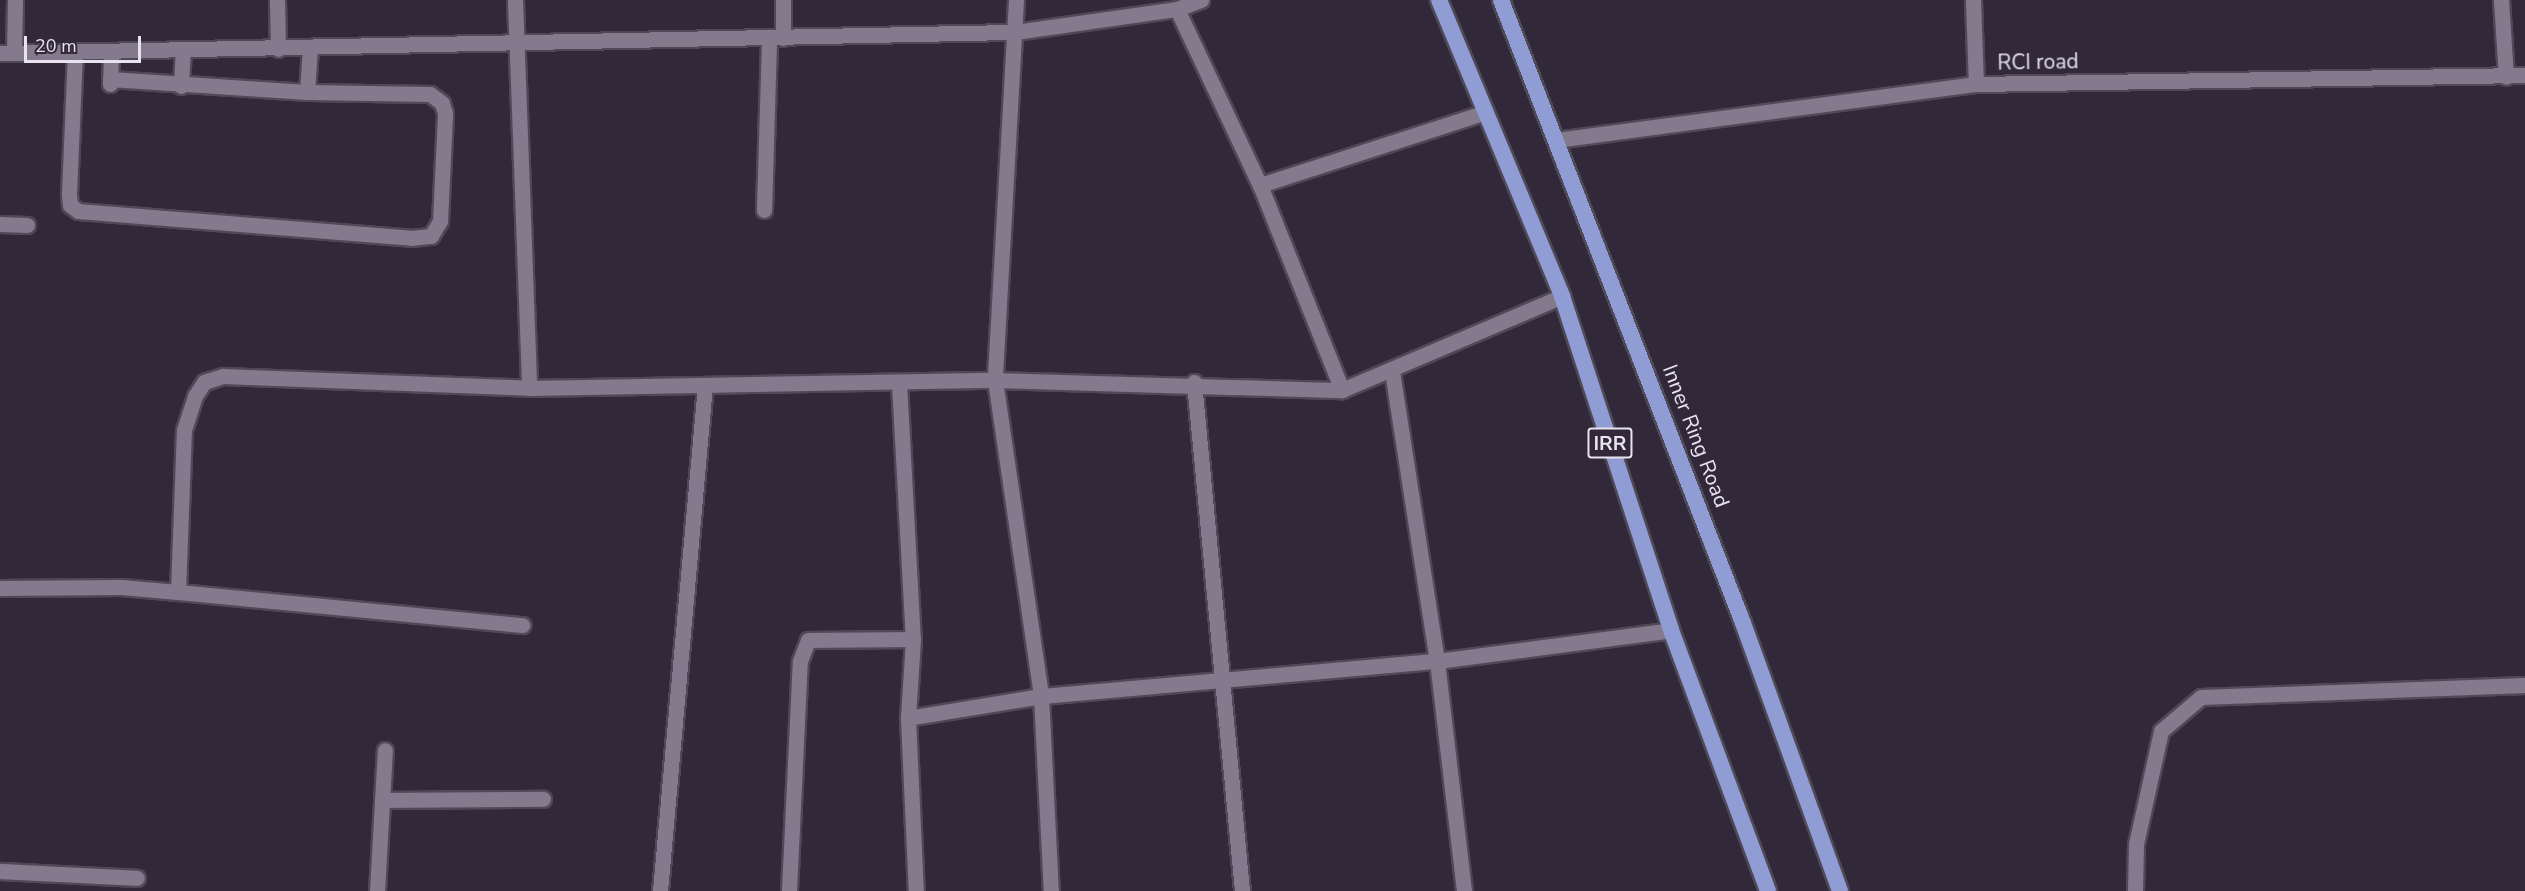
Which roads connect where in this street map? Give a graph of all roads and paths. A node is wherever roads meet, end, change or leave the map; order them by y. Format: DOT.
graph roads {
  1 [pos="15,0"];
  2 [pos="277,0"];
  3 [pos="515,0"];
  4 [pos="783,0"];
  5 [pos="1016,0"];
  6 [pos="1201,0"];
  7 [pos="1439,0"];
  8 [pos="1501,0"];
  9 [pos="1973,0"];
  10 [pos="2502,0"];
  11 [pos="1177,9"];
  12 [pos="1015,32"];
  13 [pos="776,38"];
  14 [pos="516,45"];
  15 [pos="310,48"];
  16 [pos="278,49"];
  17 [pos="183,50"];
  18 [pos="75,51"];
  19 [pos="111,51"];
  20 [pos="7,53"];
  21 [pos="2525,75"];
  22 [pos="2506,77"];
  23 [pos="1976,84"];
  24 [pos="181,86"];
  25 [pos="307,93"];
  26 [pos="1486,112"];
  27 [pos="1556,140"];
  28 [pos="1260,185"];
  29 [pos="764,210"];
  30 [pos="0,224"];
  31 [pos="27,225"];
  32 [pos="1562,296"];
  33 [pos="1392,371"];
  34 [pos="995,380"];
  35 [pos="1194,382"];
  36 [pos="899,383"];
  37 [pos="705,385"];
  38 [pos="529,388"];
  39 [pos="1342,390"];
  40 [pos="0,588"];
  41 [pos="178,592"];
  42 [pos="522,625"];
  43 [pos="1671,630"];
  44 [pos="913,639"];
  45 [pos="1437,661"];
  46 [pos="1222,680"];
  47 [pos="2525,685"];
  48 [pos="1041,696"];
  49 [pos="908,718"];
  50 [pos="385,750"];
  51 [pos="543,799"];
  52 [pos="382,800"];
  53 [pos="0,871"];
  54 [pos="137,878"];
  55 [pos="377,891"];
  56 [pos="660,891"];
  57 [pos="789,891"];
  58 [pos="916,891"];
  59 [pos="1051,891"];
  60 [pos="1242,891"];
  61 [pos="1464,891"];
  62 [pos="1767,891"];
  63 [pos="1840,891"];
  64 [pos="2135,891"];
  1 -- 20 [label="street"];
  2 -- 16 [label="street"];
  3 -- 14 [label="street"];
  4 -- 13 [label="street"];
  5 -- 12 [label="street"];
  6 -- 11 [label="street"];
  7 -- 26 [label="highway, IRR"];
  8 -- 27 [label="highway, Inner Ring Road / IRR"];
  9 -- 23 [label="street"];
  10 -- 22 [label="street"];
  11 -- 12 [label="street"];
  11 -- 28 [label="street"];
  12 -- 13 [label="street"];
  12 -- 34 [label="street"];
  13 -- 14 [label="street"];
  13 -- 29 [label="street"];
  14 -- 15 [label="street"];
  14 -- 38 [label="street"];
  15 -- 16 [label="street"];
  15 -- 25 [label="street"];
  16 -- 17 [label="street"];
  17 -- 19 [label="street"];
  17 -- 24 [label="street"];
  18 -- 19 [label="street"];
  18 -- 20 [label="street"];
  18 -- 25 [label="street"];
  19 -- 24 [label="street"];
  21 -- 22 [label="street, RCI road"];
  22 -- 23 [label="street, RCI road"];
  23 -- 27 [label="street, RCI road"];
  24 -- 25 [label="street"];
  26 -- 28 [label="street"];
  26 -- 32 [label="highway, IRR"];
  27 -- 63 [label="highway, Inner Ring Road / IRR"];
  28 -- 39 [label="street"];
  30 -- 31 [label="street"];
  32 -- 33 [label="street"];
  32 -- 43 [label="highway, IRR"];
  33 -- 39 [label="street"];
  33 -- 45 [label="street"];
  34 -- 35 [label="street"];
  34 -- 36 [label="street"];
  34 -- 48 [label="street"];
  35 -- 39 [label="street"];
  35 -- 46 [label="street"];
  36 -- 37 [label="street"];
  36 -- 44 [label="street"];
  37 -- 38 [label="street"];
  37 -- 56 [label="street"];
  38 -- 41 [label="street"];
  40 -- 41 [label="street"];
  41 -- 42 [label="street"];
  43 -- 45 [label="street"];
  43 -- 62 [label="highway, IRR"];
  44 -- 49 [label="street"];
  44 -- 57 [label="street"];
  45 -- 46 [label="street"];
  45 -- 61 [label="street"];
  46 -- 48 [label="street"];
  46 -- 60 [label="street"];
  47 -- 64 [label="street"];
  48 -- 49 [label="street"];
  48 -- 59 [label="street"];
  49 -- 58 [label="street"];
  50 -- 52 [label="street"];
  51 -- 52 [label="street"];
  52 -- 55 [label="street"];
  53 -- 54 [label="street"];
}
